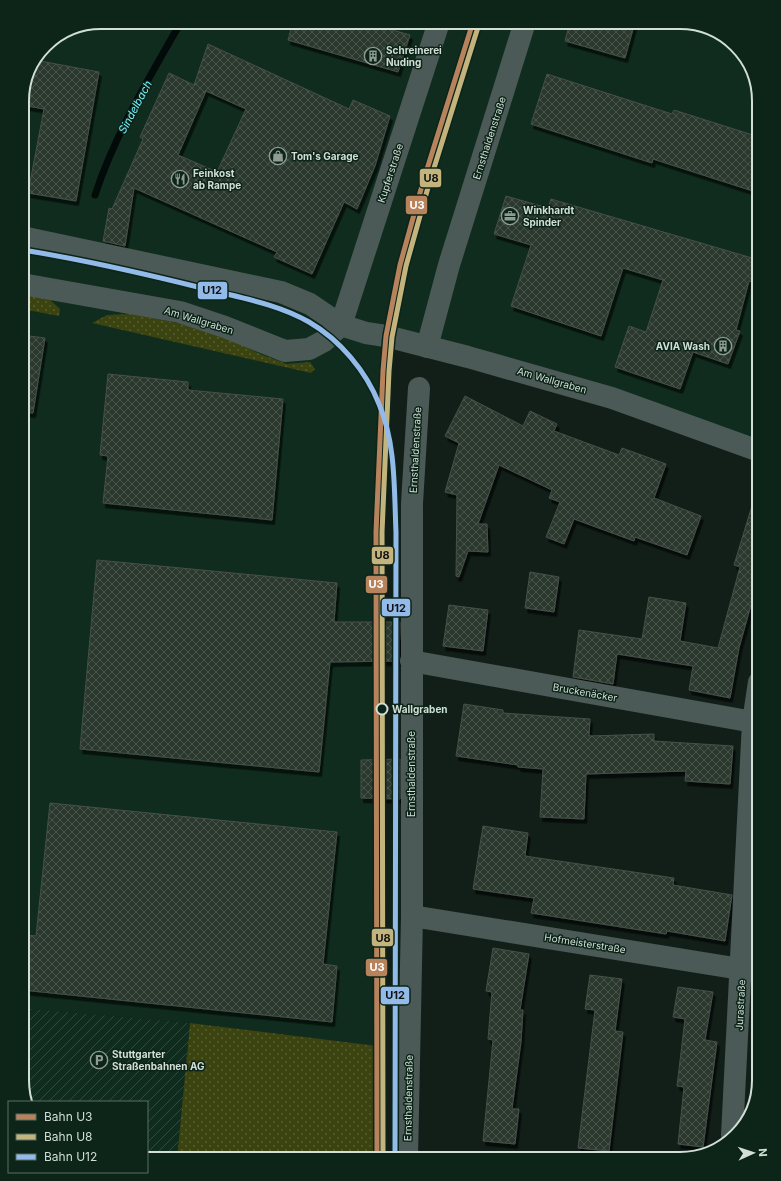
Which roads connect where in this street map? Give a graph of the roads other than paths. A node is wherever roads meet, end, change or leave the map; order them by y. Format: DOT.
graph roads {
  1 [pos="437,29"];
  2 [pos="524,29"];
  3 [pos="29,238"];
  4 [pos="29,285"];
  5 [pos="341,325"];
  6 [pos="428,347"];
  7 [pos="419,388"];
  8 [pos="752,448"];
  9 [pos="411,661"];
  10 [pos="752,721"];
  11 [pos="752,887"];
  12 [pos="412,916"];
  13 [pos="750,970"];
  14 [pos="733,1129"];
  15 [pos="407,1152"];
  1 -- 5 [label="street, Kupferstraße"];
  2 -- 6 [label="street, Ernsthaldenstraße"];
  3 -- 5 [label="street, Am Wallgraben"];
  4 -- 5 [label="street, Am Wallgraben"];
  5 -- 6 [label="street, Am Wallgraben"];
  6 -- 8 [label="street, Am Wallgraben"];
  7 -- 9 [label="street, Ernsthaldenstraße"];
  9 -- 10 [label="street, Bruckenäcker"];
  9 -- 12 [label="street, Ernsthaldenstraße"];
  11 -- 13 [label="street, Jurastraße"];
  12 -- 13 [label="street, Hofmeisterstraße"];
  12 -- 15 [label="street, Ernsthaldenstraße"];
  13 -- 14 [label="street, Jurastraße"];
}
